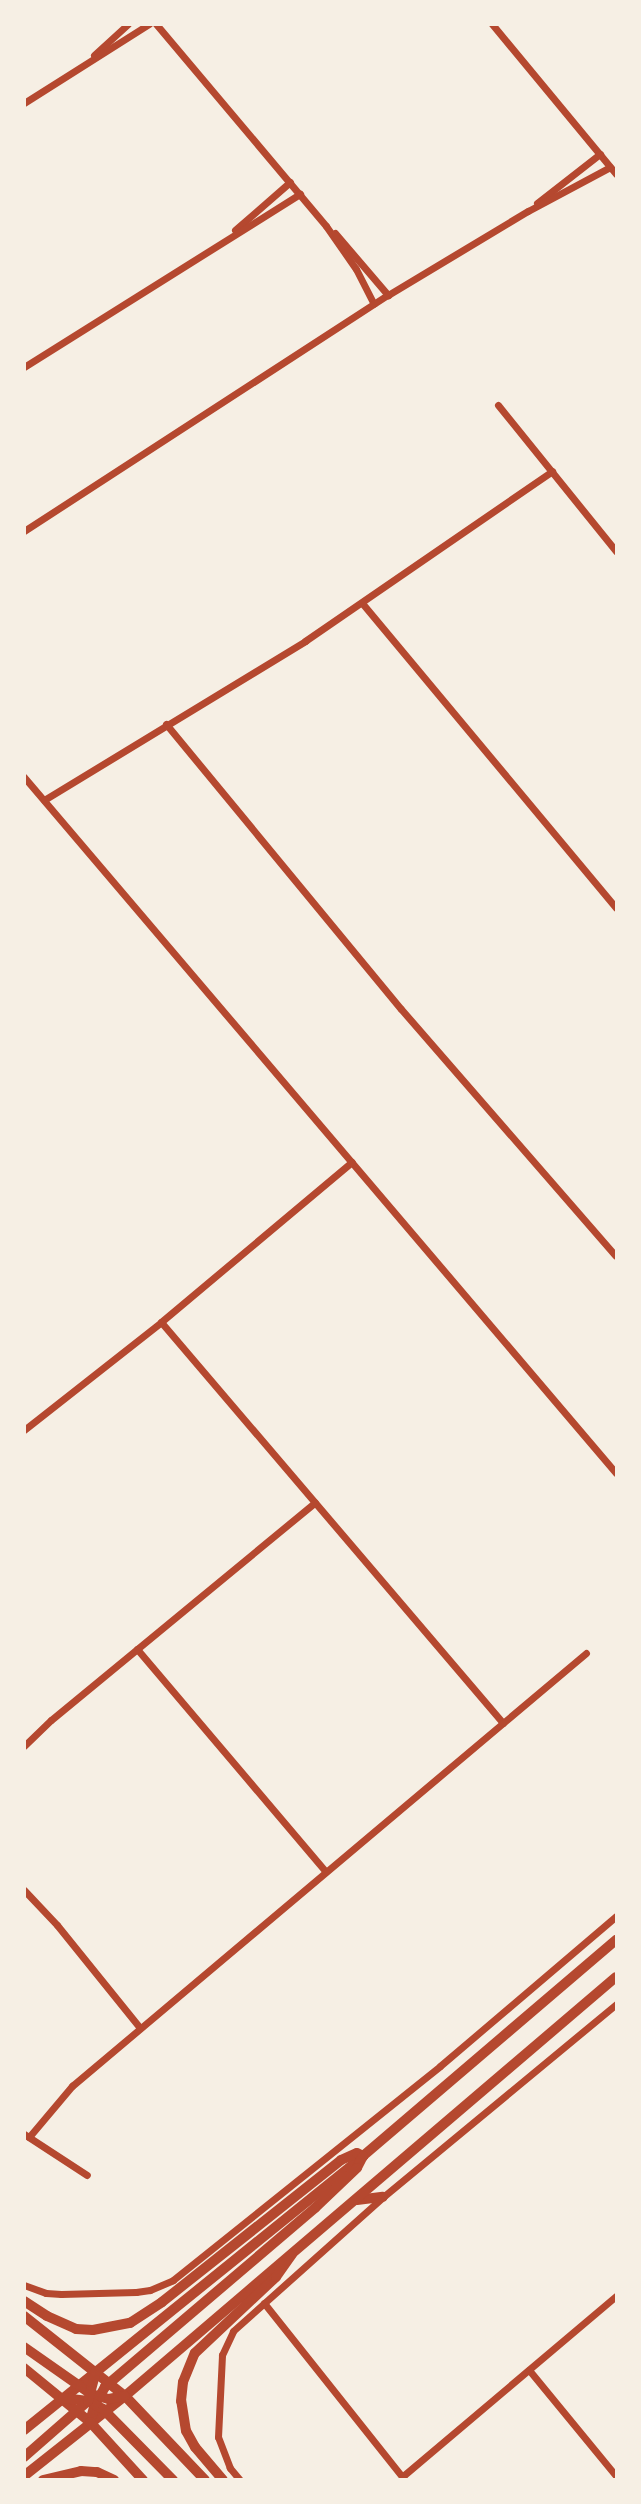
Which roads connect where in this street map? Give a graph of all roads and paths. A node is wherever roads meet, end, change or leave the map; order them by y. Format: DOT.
graph roads {
  1 [pos="128,24"];
  2 [pos="149,24"];
  3 [pos="156,24"];
  4 [pos="492,24"];
  5 [pos="86,63"];
  6 [pos="24,103"];
  7 [pos="600,154"];
  8 [pos="610,167"];
  9 [pos="617,174"];
  10 [pos="290,182"];
  11 [pos="300,194"];
  12 [pos="528,211"];
  13 [pos="326,226"];
  14 [pos="227,238"];
  15 [pos="388,295"];
  16 [pos="374,304"];
  17 [pos="24,367"];
  18 [pos="498,405"];
  19 [pos="552,471"];
  20 [pos="24,531"];
  21 [pos="617,551"];
  22 [pos="362,603"];
  23 [pos="166,724"];
  24 [pos="24,777"];
  25 [pos="44,800"];
  26 [pos="617,908"];
  27 [pos="352,1162"];
  28 [pos="617,1256"];
  29 [pos="161,1322"];
  30 [pos="24,1430"];
  31 [pos="617,1473"];
  32 [pos="314,1502"];
  33 [pos="137,1650"];
  34 [pos="586,1653"];
  35 [pos="503,1723"];
  36 [pos="24,1746"];
  37 [pos="325,1871"];
  38 [pos="24,1890"];
  39 [pos="617,1916"];
  40 [pos="617,1940"];
  41 [pos="617,1977"];
  42 [pos="617,2004"];
  43 [pos="140,2028"];
  44 [pos="27,2136"];
  45 [pos="363,2156"];
  46 [pos="87,2175"];
  47 [pos="383,2197"];
  48 [pos="357,2200"];
  49 [pos="292,2254"];
  50 [pos="24,2285"];
  51 [pos="617,2296"];
  52 [pos="24,2301"];
  53 [pos="264,2302"];
  54 [pos="24,2316"];
  55 [pos="24,2347"];
  56 [pos="24,2368"];
  57 [pos="528,2370"];
  58 [pos="96,2371"];
  59 [pos="110,2383"];
  60 [pos="78,2386"];
  61 [pos="125,2396"];
  62 [pos="63,2398"];
  63 [pos="93,2399"];
  64 [pos="105,2410"];
  65 [pos="78,2412"];
  66 [pos="90,2422"];
  67 [pos="24,2430"];
  68 [pos="24,2457"];
  69 [pos="24,2476"];
  70 [pos="617,2476"];
  71 [pos="404,2478"];
  72 [pos="43,2480"];
  73 [pos="114,2480"];
  74 [pos="143,2480"];
  75 [pos="173,2480"];
  76 [pos="205,2480"];
  77 [pos="223,2480"];
  78 [pos="240,2480"];
  1 -- 5 [label="street"];
  2 -- 5 [label="street"];
  3 -- 10 [label="street"];
  4 -- 7 [label="street"];
  5 -- 6 [label="street"];
  7 -- 8 [label="street"];
  7 -- 12 [label="street"];
  8 -- 9 [label="street"];
  8 -- 12 [label="street"];
  10 -- 11 [label="street"];
  10 -- 14 [label="street"];
  11 -- 13 [label="street"];
  11 -- 14 [label="street"];
  12 -- 15 [label="street"];
  13 -- 15 [label="street"];
  13 -- 16 [label="street"];
  14 -- 17 [label="street"];
  15 -- 16 [label="street"];
  16 -- 20 [label="street"];
  18 -- 19 [label="street"];
  19 -- 21 [label="street"];
  19 -- 22 [label="street"];
  22 -- 23 [label="street"];
  22 -- 26 [label="street"];
  23 -- 25 [label="street"];
  23 -- 28 [label="street"];
  24 -- 25 [label="street"];
  25 -- 27 [label="street"];
  27 -- 29 [label="street"];
  27 -- 31 [label="street"];
  29 -- 30 [label="street"];
  29 -- 32 [label="street"];
  32 -- 33 [label="street"];
  32 -- 35 [label="street"];
  33 -- 36 [label="street"];
  33 -- 37 [label="street"];
  34 -- 35 [label="street"];
  35 -- 37 [label="street"];
  37 -- 43 [label="street"];
  38 -- 43 [label="street"];
  39 -- 50 [label="street"];
  40 -- 45 [label="street"];
  41 -- 48 [label="street"];
  42 -- 47 [label="street"];
  43 -- 44 [label="street"];
  44 -- 46 [label="street"];
  45 -- 52 [label="main road"];
  45 -- 58 [label="street"];
  45 -- 59 [label="main road"];
  47 -- 48 [label="street"];
  47 -- 53 [label="street"];
  48 -- 49 [label="street"];
  49 -- 61 [label="street"];
  49 -- 77 [label="main road"];
  51 -- 57 [label="street"];
  53 -- 71 [label="street"];
  53 -- 78 [label="street"];
  54 -- 58 [label="main road"];
  55 -- 60 [label="main road"];
  56 -- 62 [label="main road"];
  57 -- 70 [label="street"];
  57 -- 71 [label="street"];
  58 -- 59 [label="main road"];
  58 -- 60 [label="street"];
  58 -- 63 [label="main road"];
  59 -- 61 [label="main road"];
  59 -- 63 [label="main road"];
  60 -- 62 [label="street"];
  60 -- 63 [label="main road"];
  61 -- 63 [label="main road"];
  61 -- 64 [label="street"];
  61 -- 76 [label="main road"];
  62 -- 63 [label="main road"];
  62 -- 65 [label="main road"];
  62 -- 67 [label="street"];
  63 -- 64 [label="main road"];
  63 -- 65 [label="main road"];
  63 -- 66 [label="main road"];
  64 -- 66 [label="street"];
  64 -- 75 [label="main road"];
  65 -- 66 [label="main road"];
  65 -- 68 [label="main road"];
  66 -- 69 [label="street"];
  66 -- 74 [label="main road"];
  72 -- 73 [label="main road"];
}
